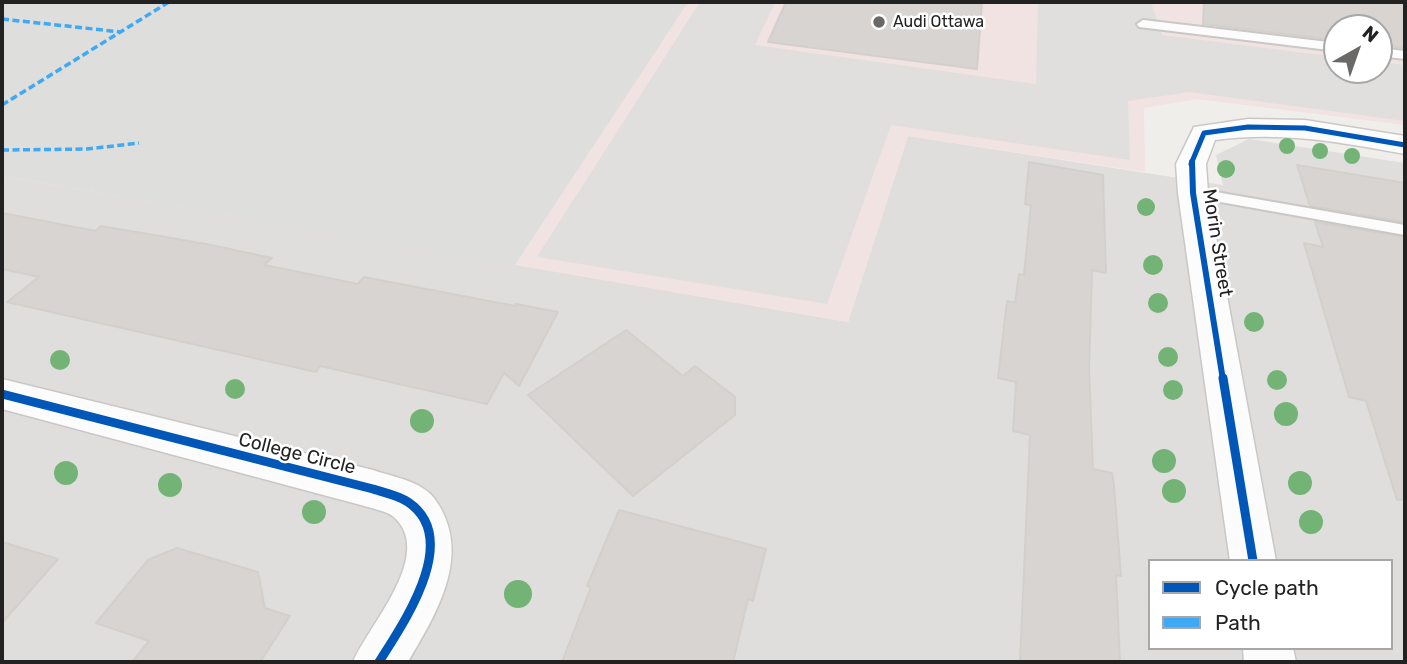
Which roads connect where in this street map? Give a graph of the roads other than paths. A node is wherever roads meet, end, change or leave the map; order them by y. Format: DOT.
graph roads {
  1 [pos="1143,24"];
  2 [pos="1323,45"];
  3 [pos="1405,145"];
  4 [pos="1193,193"];
  5 [pos="1405,230"];
  6 [pos="2,394"];
  7 [pos="1253,559"];
  8 [pos="379,662"];
  1 -- 2 [label="lane"];
  3 -- 4 [label="street, Morin Street"];
  4 -- 5 [label="lane"];
  4 -- 7 [label="street, Morin Street"];
  6 -- 8 [label="street, College Circle"];
}
